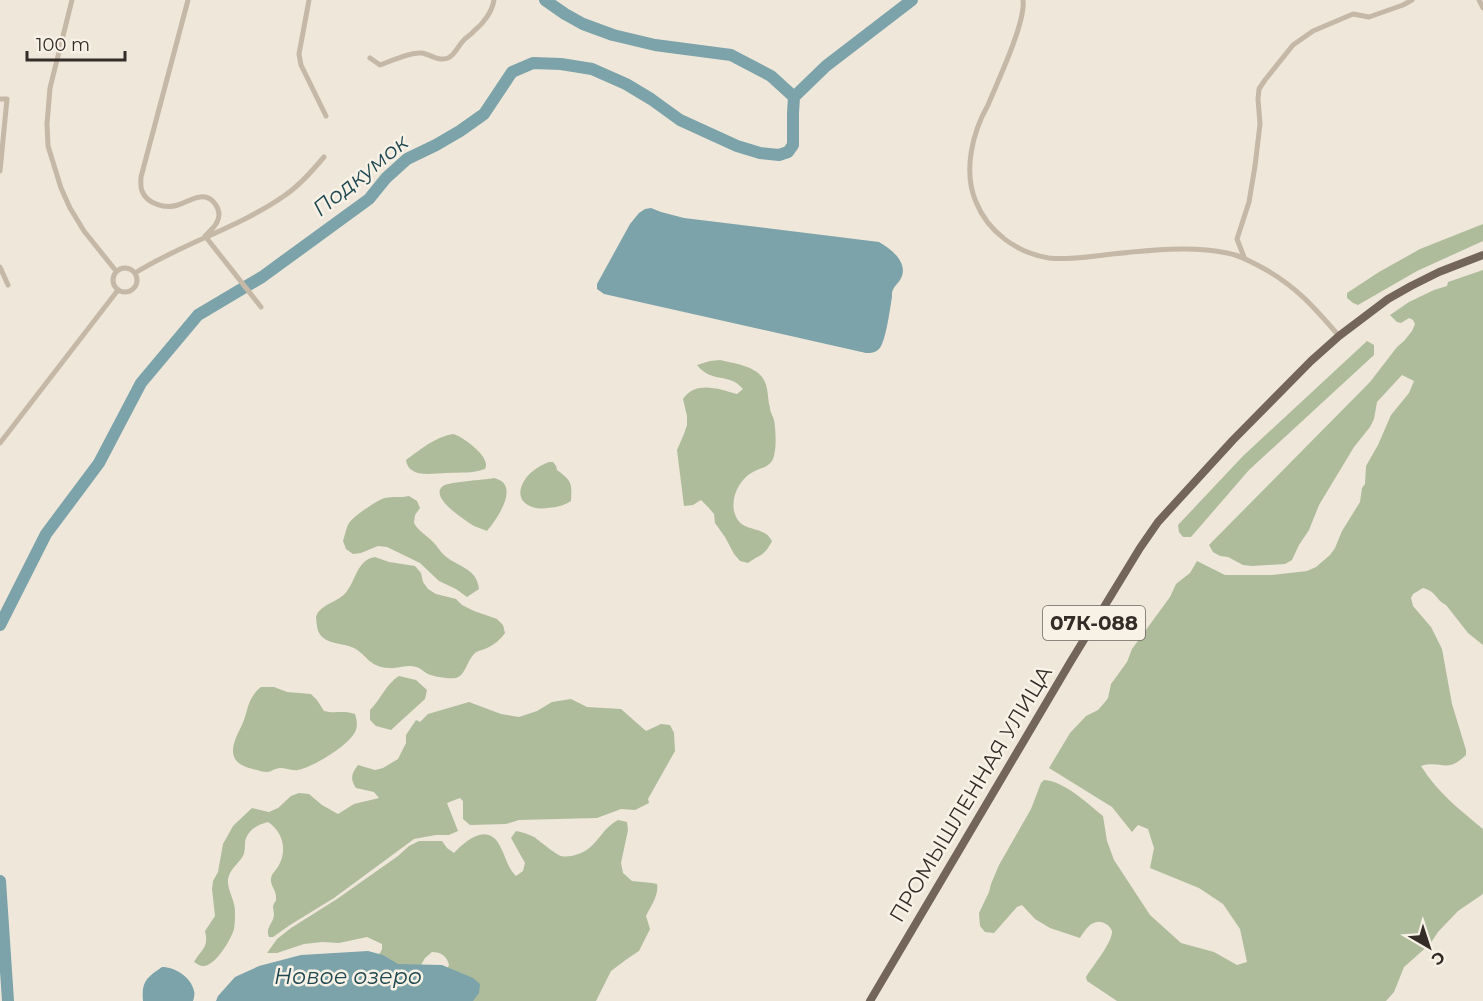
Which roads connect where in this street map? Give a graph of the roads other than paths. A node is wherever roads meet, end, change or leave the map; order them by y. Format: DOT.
graph roads {
  1 [pos="72,0"];
  2 [pos="188,0"];
  3 [pos="309,0"];
  4 [pos="494,0"];
  5 [pos="1023,0"];
  6 [pos="1412,0"];
  7 [pos="1479,0"];
  8 [pos="1483,8"];
  9 [pos="370,58"];
  10 [pos="0,99"];
  11 [pos="326,116"];
  12 [pos="324,157"];
  13 [pos="0,171"];
  14 [pos="205,236"];
  15 [pos="1483,255"];
  16 [pos="1244,257"];
  17 [pos="0,267"];
  18 [pos="116,271"];
  19 [pos="135,273"];
  20 [pos="8,285"];
  21 [pos="118,290"];
  22 [pos="261,307"];
  23 [pos="1339,336"];
  24 [pos="0,442"];
  25 [pos="870,1001"];
  1 -- 18 [label="street"];
  2 -- 14 [label="street"];
  3 -- 11 [label="street"];
  4 -- 9 [label="street"];
  5 -- 16 [label="street"];
  6 -- 16 [label="street"];
  7 -- 8 [label="street"];
  10 -- 13 [label="street"];
  12 -- 14 [label="street"];
  14 -- 19 [label="street"];
  14 -- 22 [label="street"];
  15 -- 23 [label="main road, 07К-088"];
  16 -- 23 [label="street"];
  17 -- 20 [label="street"];
  18 -- 19 [label="street"];
  18 -- 21 [label="street"];
  19 -- 21 [label="street"];
  21 -- 24 [label="street"];
  23 -- 25 [label="main road, ПРОМЫШЛЕННАЯ УЛИЦА / 07К-088"];
}
